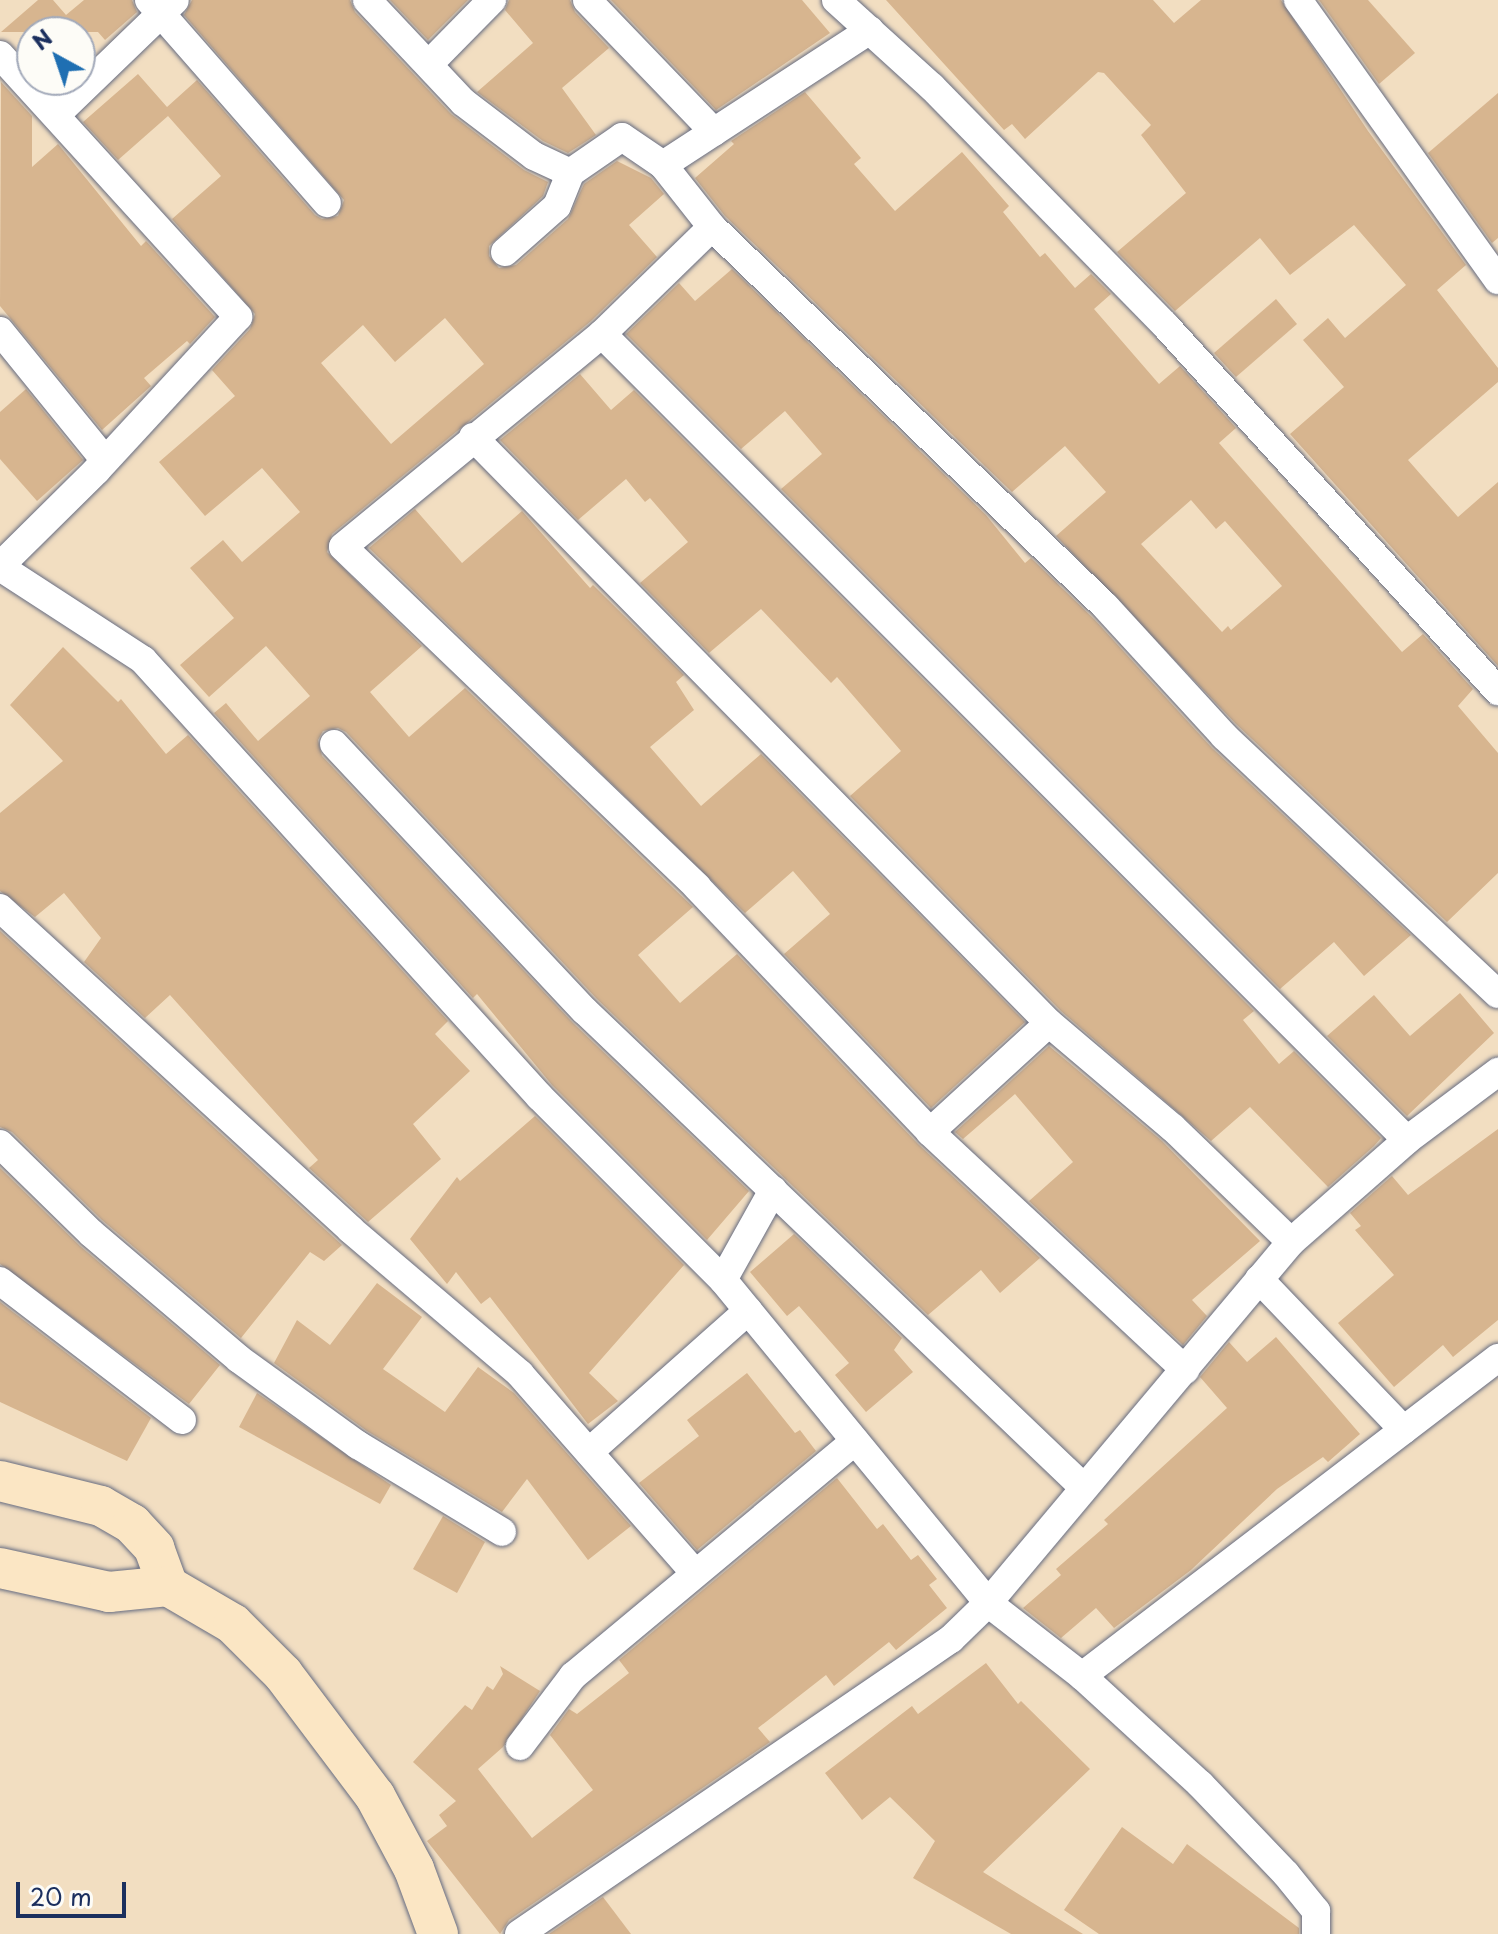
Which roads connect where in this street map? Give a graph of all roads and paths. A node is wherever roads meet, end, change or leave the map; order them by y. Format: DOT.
graph roads {
  1 [pos="367,0"];
  2 [pos="492,0"];
  3 [pos="587,0"];
  4 [pos="836,0"];
  5 [pos="1298,0"];
  6 [pos="161,5"];
  7 [pos="870,30"];
  8 [pos="0,55"];
  9 [pos="429,64"];
  10 [pos="56,115"];
  11 [pos="714,132"];
  12 [pos="663,165"];
  13 [pos="570,173"];
  14 [pos="327,203"];
  15 [pos="712,227"];
  16 [pos="505,252"];
  17 [pos="1498,280"];
  18 [pos="0,331"];
  19 [pos="602,334"];
  20 [pos="473,437"];
  21 [pos="105,460"];
  22 [pos="0,566"];
  23 [pos="1498,691"];
  24 [pos="334,744"];
  25 [pos="0,908"];
  26 [pos="1498,994"];
  27 [pos="1049,1023"];
  28 [pos="1498,1072"];
  29 [pos="930,1132"];
  30 [pos="1407,1140"];
  31 [pos="0,1144"];
  32 [pos="773,1190"];
  33 [pos="1291,1242"];
  34 [pos="1259,1279"];
  35 [pos="723,1280"];
  36 [pos="0,1281"];
  37 [pos="748,1311"];
  38 [pos="1498,1358"];
  39 [pos="1185,1370"];
  40 [pos="182,1420"];
  41 [pos="1404,1430"];
  42 [pos="855,1441"];
  43 [pos="589,1452"];
  44 [pos="0,1481"];
  45 [pos="1082,1486"];
  46 [pos="502,1532"];
  47 [pos="0,1568"];
  48 [pos="693,1571"];
  49 [pos="168,1586"];
  50 [pos="988,1603"];
  51 [pos="1082,1676"];
  52 [pos="520,1746"];
  53 [pos="438,1934"];
  54 [pos="519,1934"];
  55 [pos="1316,1934"];
  1 -- 9 [label="street"];
  2 -- 9 [label="street"];
  3 -- 11 [label="street"];
  4 -- 7 [label="street"];
  5 -- 17 [label="street"];
  6 -- 10 [label="street"];
  6 -- 14 [label="street"];
  7 -- 11 [label="street"];
  7 -- 23 [label="street"];
  8 -- 10 [label="street"];
  9 -- 13 [label="street"];
  10 -- 21 [label="street"];
  11 -- 12 [label="street"];
  12 -- 13 [label="street"];
  12 -- 15 [label="street"];
  13 -- 16 [label="street"];
  15 -- 19 [label="street"];
  15 -- 26 [label="street"];
  18 -- 21 [label="street"];
  19 -- 20 [label="street"];
  19 -- 30 [label="street"];
  20 -- 27 [label="street"];
  20 -- 29 [label="street"];
  21 -- 22 [label="street"];
  22 -- 35 [label="street"];
  24 -- 32 [label="street"];
  25 -- 43 [label="street"];
  27 -- 29 [label="street"];
  27 -- 33 [label="street"];
  28 -- 30 [label="street"];
  29 -- 39 [label="street"];
  30 -- 33 [label="street"];
  31 -- 46 [label="street"];
  32 -- 35 [label="street"];
  32 -- 45 [label="street"];
  33 -- 34 [label="street"];
  34 -- 39 [label="street"];
  34 -- 41 [label="street"];
  35 -- 37 [label="street"];
  36 -- 40 [label="street"];
  37 -- 42 [label="street"];
  37 -- 43 [label="street"];
  38 -- 41 [label="street"];
  39 -- 45 [label="street"];
  41 -- 51 [label="street"];
  42 -- 48 [label="street"];
  42 -- 50 [label="street"];
  43 -- 48 [label="street"];
  44 -- 49 [label="street"];
  45 -- 50 [label="street"];
  47 -- 49 [label="street"];
  48 -- 52 [label="street"];
  49 -- 53 [label="street"];
  50 -- 51 [label="street"];
  50 -- 54 [label="street"];
  51 -- 55 [label="street"];
}
